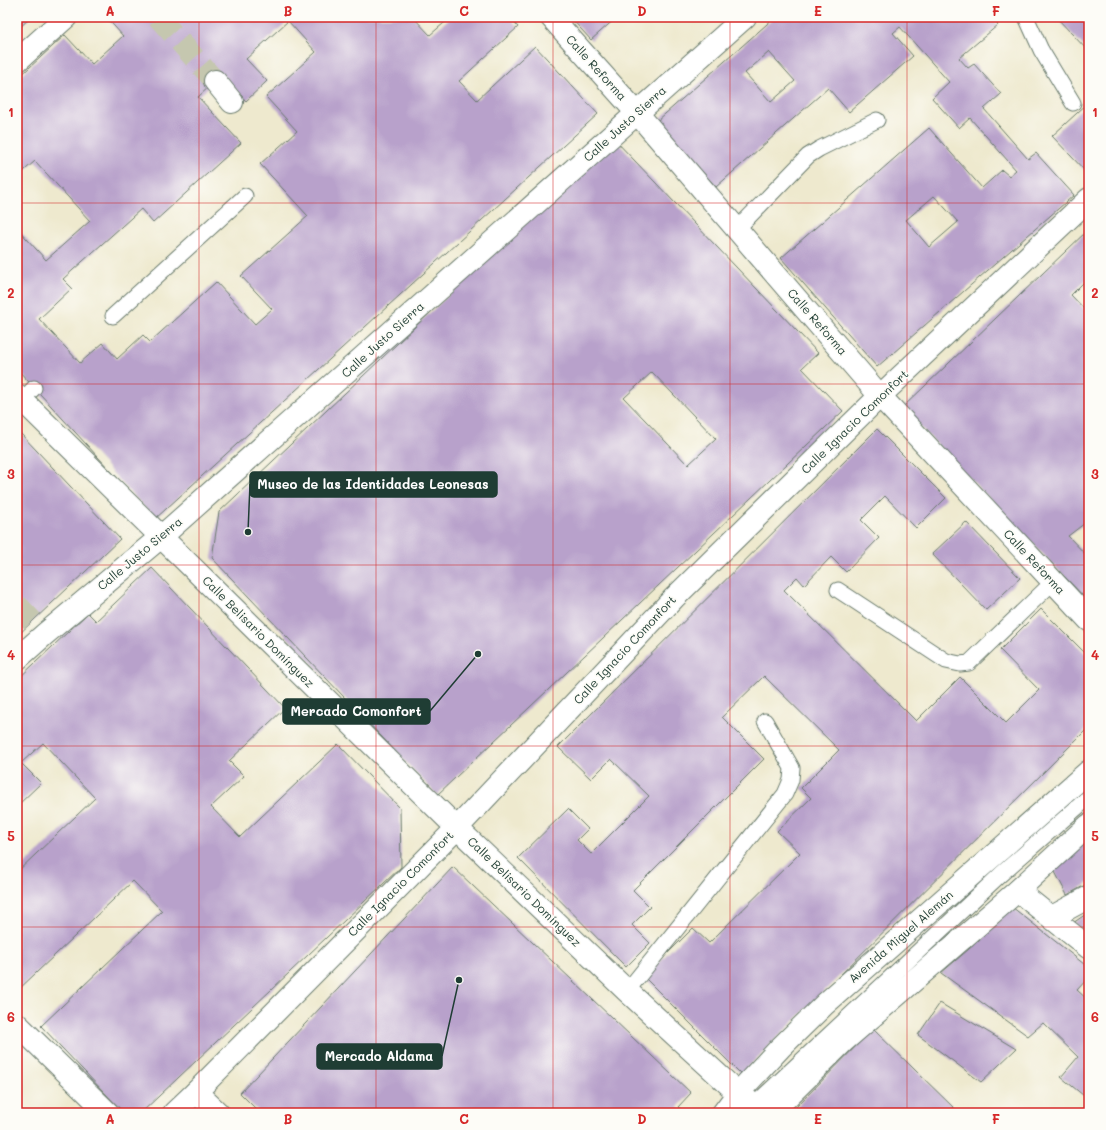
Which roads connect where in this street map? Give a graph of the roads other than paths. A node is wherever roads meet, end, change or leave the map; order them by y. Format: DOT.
graph roads {
  1 [pos="66,17"];
  2 [pos="550,17"];
  3 [pos="745,17"];
  4 [pos="1026,17"];
  5 [pos="17,61"];
  6 [pos="215,81"];
  7 [pos="232,102"];
  8 [pos="1073,104"];
  9 [pos="637,113"];
  10 [pos="877,120"];
  11 [pos="245,196"];
  12 [pos="1089,200"];
  13 [pos="737,229"];
  14 [pos="113,316"];
  15 [pos="24,394"];
  16 [pos="880,396"];
  17 [pos="162,536"];
  18 [pos="1053,582"];
  19 [pos="838,590"];
  20 [pos="1089,620"];
  21 [pos="17,659"];
  22 [pos="765,721"];
  23 [pos="1089,772"];
  24 [pos="1089,797"];
  25 [pos="1089,825"];
  26 [pos="457,828"];
  27 [pos="1018,891"];
  28 [pos="1089,897"];
  29 [pos="1052,918"];
  30 [pos="1089,948"];
  31 [pos="627,991"];
  32 [pos="17,1024"];
  33 [pos="196,1092"];
  34 [pos="755,1107"];
  35 [pos="108,1113"];
  36 [pos="174,1113"];
  37 [pos="218,1113"];
  38 [pos="724,1113"];
  1 -- 5 [label="street"];
  2 -- 9 [label="street, Calle Reforma"];
  3 -- 9 [label="street, Calle Justo Sierra"];
  4 -- 8 [label="lane"];
  6 -- 7 [label="street"];
  9 -- 13 [label="street, Calle Reforma"];
  9 -- 17 [label="street, Calle Justo Sierra"];
  10 -- 13 [label="lane"];
  11 -- 14 [label="lane"];
  12 -- 16 [label="street, Calle Ignacio Comonfort"];
  13 -- 16 [label="street, Calle Reforma"];
  15 -- 17 [label="street, Calle Belisario Domínguez"];
  16 -- 18 [label="street, Calle Reforma"];
  16 -- 26 [label="street, Calle Ignacio Comonfort"];
  17 -- 21 [label="street, Calle Justo Sierra"];
  17 -- 26 [label="street, Calle Belisario Domínguez"];
  18 -- 19 [label="lane"];
  18 -- 20 [label="street, Calle Reforma"];
  22 -- 31 [label="lane"];
  23 -- 34 [label="street, Avenida Miguel Alemán"];
  24 -- 34 [label="lane"];
  25 -- 27 [label="street, Avenida Miguel Alemán"];
  26 -- 31 [label="street, Calle Belisario Domínguez"];
  26 -- 33 [label="street, Calle Ignacio Comonfort"];
  27 -- 29 [label="street"];
  27 -- 34 [label="street, Avenida Miguel Alemán"];
  28 -- 29 [label="street"];
  29 -- 30 [label="street"];
  31 -- 34 [label="street, Calle Belisario Domínguez"];
  32 -- 35 [label="street"];
  33 -- 36 [label="street, Calle Ignacio Comonfort"];
  33 -- 37 [label="street"];
  34 -- 38 [label="street, Avenida Miguel Alemán"];
}
